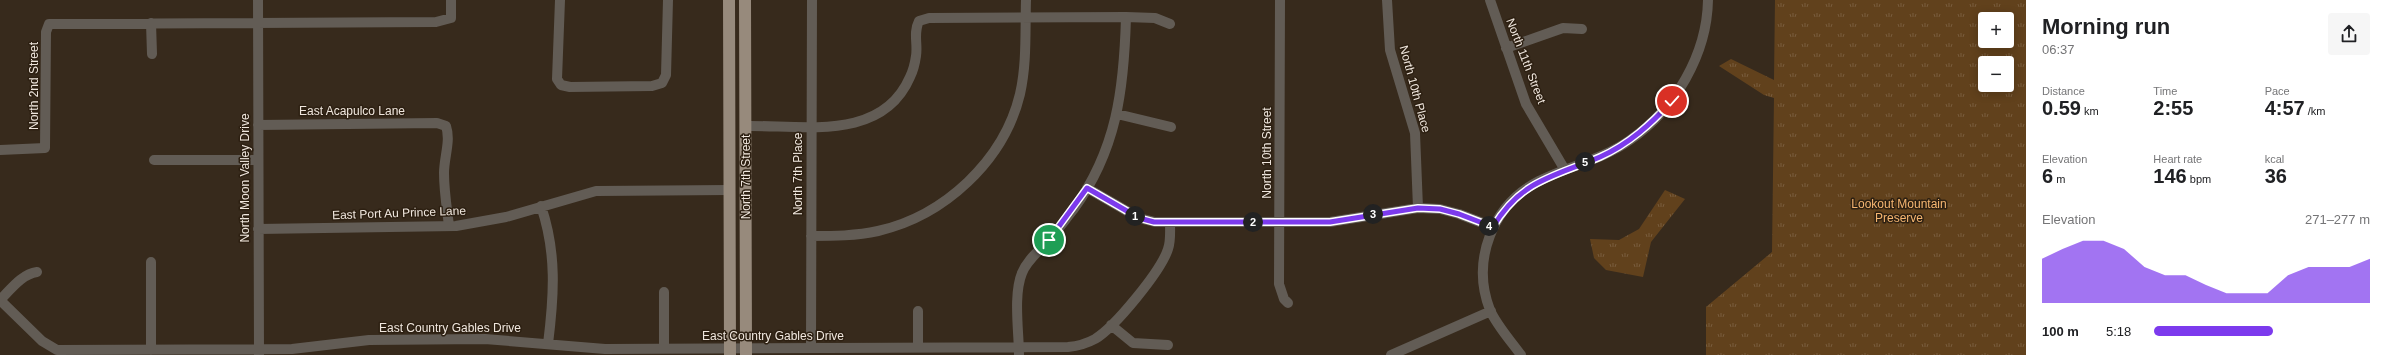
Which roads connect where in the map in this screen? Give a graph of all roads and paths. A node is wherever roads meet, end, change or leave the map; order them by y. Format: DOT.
graph roads {
  1 [pos="258,0"];
  2 [pos="451,0"];
  3 [pos="560,0"];
  4 [pos="668,0"];
  5 [pos="729,0"];
  6 [pos="745,0"];
  7 [pos="812,0"];
  8 [pos="1026,0"];
  9 [pos="1280,0"];
  10 [pos="1387,0"];
  11 [pos="1490,0"];
  12 [pos="1708,0"];
  13 [pos="1026,18"];
  14 [pos="1126,18"];
  15 [pos="258,22"];
  16 [pos="151,23"];
  17 [pos="1170,24"];
  18 [pos="1582,29"];
  19 [pos="1506,48"];
  20 [pos="152,54"];
  21 [pos="1117,114"];
  22 [pos="258,125"];
  23 [pos="746,126"];
  24 [pos="811,127"];
  25 [pos="1171,127"];
  26 [pos="0,150"];
  27 [pos="154,160"];
  28 [pos="258,160"];
  29 [pos="1565,170"];
  30 [pos="1087,188"];
  31 [pos="729,190"];
  32 [pos="541,206"];
  33 [pos="1418,208"];
  34 [pos="1170,222"];
  35 [pos="1279,222"];
  36 [pos="449,226"];
  37 [pos="1493,227"];
  38 [pos="258,229"];
  39 [pos="811,236"];
  40 [pos="151,262"];
  41 [pos="37,272"];
  42 [pos="664,292"];
  43 [pos="0,300"];
  44 [pos="1288,303"];
  45 [pos="1491,311"];
  46 [pos="918,312"];
  47 [pos="1111,324"];
  48 [pos="548,344"];
  49 [pos="1168,345"];
  50 [pos="811,348"];
  51 [pos="918,348"];
  52 [pos="664,349"];
  53 [pos="151,350"];
  54 [pos="1019,351"];
  55 [pos="259,352"];
  56 [pos="730,352"];
  57 [pos="746,352"];
  58 [pos="1391,355"];
  59 [pos="1521,355"];
  1 -- 15 [label="street, North Moon Valley Drive"];
  2 -- 15 [label="street"];
  3 -- 4 [label="street"];
  5 -- 31 [label="main road, North 7th Street"];
  6 -- 23 [label="main road, North 7th Street"];
  7 -- 24 [label="street, North 7th Place"];
  8 -- 13 [label="street"];
  9 -- 35 [label="street, North 10th Street"];
  10 -- 33 [label="street, North 10th Place"];
  11 -- 19 [label="street, North 11th Street"];
  12 -- 29 [label="street"];
  13 -- 14 [label="street"];
  13 -- 24 [label="street"];
  13 -- 39 [label="street"];
  14 -- 17 [label="street"];
  14 -- 21 [label="street"];
  15 -- 16 [label="street"];
  15 -- 22 [label="street, North Moon Valley Drive"];
  16 -- 20 [label="street"];
  16 -- 26 [label="street, North 2nd Street"];
  18 -- 19 [label="street"];
  19 -- 29 [label="street, North 11th Street"];
  21 -- 25 [label="street"];
  21 -- 30 [label="street"];
  22 -- 28 [label="street, North Moon Valley Drive"];
  22 -- 36 [label="street, East Acapulco Lane"];
  23 -- 24 [label="street"];
  23 -- 57 [label="main road, North 7th Street"];
  24 -- 39 [label="street, North 7th Place"];
  27 -- 28 [label="street"];
  28 -- 38 [label="street, North Moon Valley Drive"];
  29 -- 37 [label="street"];
  30 -- 34 [label="street"];
  30 -- 54 [label="street"];
  31 -- 32 [label="street, East Port Au Prince Lane"];
  31 -- 56 [label="main road, North 7th Street"];
  32 -- 36 [label="street, East Port Au Prince Lane"];
  32 -- 48 [label="street"];
  33 -- 35 [label="street"];
  33 -- 37 [label="street"];
  34 -- 35 [label="street"];
  34 -- 47 [label="street, East Country Gables Drive"];
  35 -- 44 [label="street, North 10th Street"];
  36 -- 38 [label="street, East Port Au Prince Lane"];
  37 -- 45 [label="street"];
  38 -- 55 [label="street, North Moon Valley Drive"];
  39 -- 50 [label="street, North 7th Place"];
  40 -- 53 [label="street"];
  41 -- 43 [label="street"];
  42 -- 52 [label="street"];
  43 -- 53 [label="street, East Country Gables Drive"];
  45 -- 58 [label="street"];
  45 -- 59 [label="street"];
  46 -- 51 [label="street"];
  47 -- 49 [label="street"];
  47 -- 54 [label="street, East Country Gables Drive"];
  48 -- 52 [label="street, East Country Gables Drive"];
  48 -- 55 [label="street, East Country Gables Drive"];
  50 -- 51 [label="street, East Country Gables Drive"];
  50 -- 57 [label="street, East Country Gables Drive"];
  51 -- 54 [label="street, East Country Gables Drive"];
  52 -- 56 [label="street, East Country Gables Drive"];
  53 -- 55 [label="street, East Country Gables Drive"];
  56 -- 57 [label="street, East Country Gables Drive"];
}
